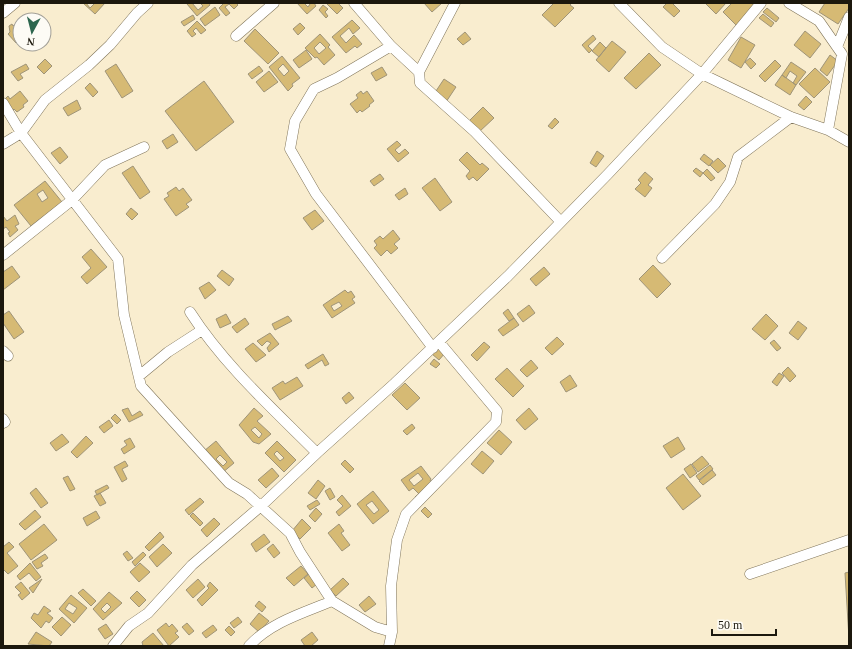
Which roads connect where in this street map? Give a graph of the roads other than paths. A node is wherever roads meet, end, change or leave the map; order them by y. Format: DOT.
graph roads {
  1 [pos="15,3"];
  2 [pos="148,3"];
  3 [pos="274,3"];
  4 [pos="354,3"];
  5 [pos="455,3"];
  6 [pos="619,3"];
  7 [pos="761,3"];
  8 [pos="794,5"];
  9 [pos="3,13"];
  10 [pos="849,17"];
  11 [pos="236,36"];
  12 [pos="391,46"];
  13 [pos="837,47"];
  14 [pos="419,72"];
  15 [pos="702,74"];
  16 [pos="3,103"];
  17 [pos="791,117"];
  18 [pos="828,130"];
  19 [pos="21,133"];
  20 [pos="849,142"];
  21 [pos="3,144"];
  22 [pos="144,147"];
  23 [pos="72,200"];
  24 [pos="561,222"];
  25 [pos="3,255"];
  26 [pos="662,258"];
  27 [pos="190,312"];
  28 [pos="202,330"];
  29 [pos="436,345"];
  30 [pos="139,376"];
  31 [pos="3,419"];
  32 [pos="3,423"];
  33 [pos="317,453"];
  34 [pos="261,506"];
  35 [pos="849,540"];
  36 [pos="750,574"];
  37 [pos="332,601"];
  38 [pos="392,632"];
  39 [pos="113,646"];
  40 [pos="249,646"];
  41 [pos="389,646"];
  1 -- 9 [label="street"];
  2 -- 19 [label="street"];
  3 -- 11 [label="street"];
  4 -- 12 [label="street"];
  5 -- 14 [label="street"];
  6 -- 15 [label="street"];
  7 -- 15 [label="street"];
  8 -- 13 [label="street"];
  10 -- 13 [label="street"];
  12 -- 14 [label="street"];
  12 -- 29 [label="street"];
  13 -- 18 [label="street"];
  14 -- 24 [label="street"];
  15 -- 17 [label="street"];
  15 -- 24 [label="street"];
  16 -- 19 [label="street"];
  17 -- 18 [label="street"];
  17 -- 26 [label="street"];
  18 -- 20 [label="street"];
  19 -- 21 [label="street"];
  19 -- 23 [label="street"];
  22 -- 23 [label="street"];
  23 -- 25 [label="street"];
  23 -- 30 [label="street"];
  24 -- 29 [label="street"];
  27 -- 28 [label="street"];
  28 -- 30 [label="street"];
  28 -- 33 [label="street"];
  29 -- 33 [label="street"];
  29 -- 38 [label="street"];
  30 -- 34 [label="street"];
  31 -- 32 [label="street"];
  33 -- 34 [label="street"];
  34 -- 37 [label="street"];
  34 -- 39 [label="street"];
  35 -- 36 [label="street"];
  37 -- 38 [label="street"];
  37 -- 40 [label="street"];
  38 -- 41 [label="street"];
}
